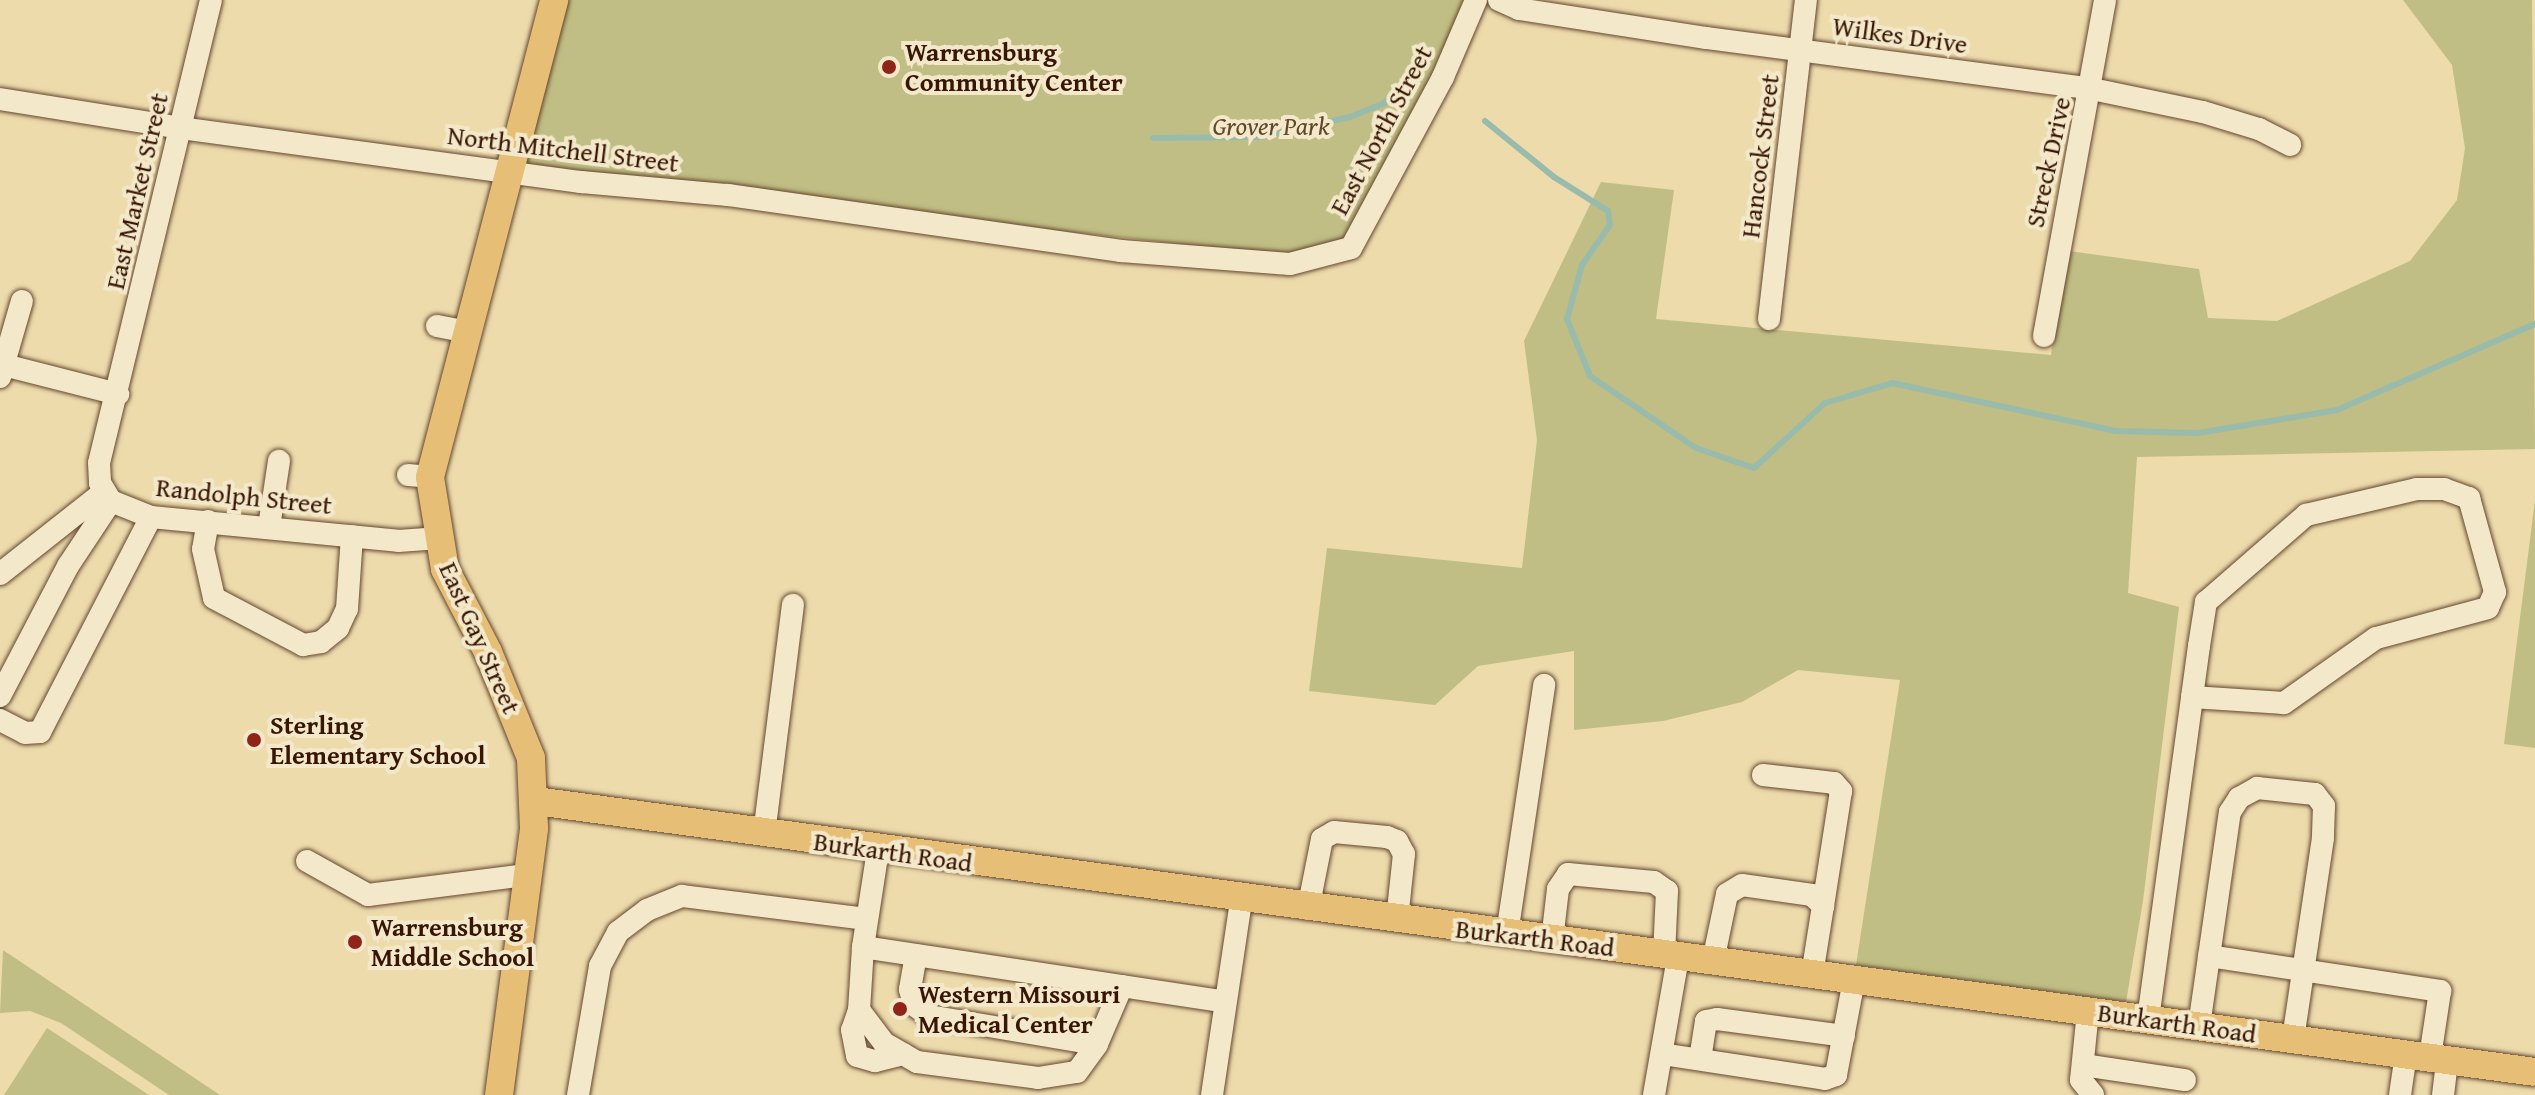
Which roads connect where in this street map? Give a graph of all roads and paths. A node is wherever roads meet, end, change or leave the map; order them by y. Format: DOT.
graph roads {
  1 [pos="211,0"];
  2 [pos="554,0"];
  3 [pos="1476,0"];
  4 [pos="1499,0"];
  5 [pos="1806,0"];
  6 [pos="2105,0"];
  7 [pos="1800,50"];
  8 [pos="2092,89"];
  9 [pos="0,99"];
  10 [pos="181,128"];
  11 [pos="2290,145"];
  12 [pos="509,172"];
  13 [pos="1121,251"];
  14 [pos="22,301"];
  15 [pos="1769,319"];
  16 [pos="437,326"];
  17 [pos="467,332"];
  18 [pos="2044,336"];
  19 [pos="2,371"];
  20 [pos="118,394"];
  21 [pos="279,461"];
  22 [pos="108,496"];
  23 [pos="151,517"];
  24 [pos="208,521"];
  25 [pos="269,527"];
  26 [pos="352,536"];
  27 [pos="437,538"];
  28 [pos="0,574"];
  29 [pos="793,605"];
  30 [pos="1544,685"];
  31 [pos="0,696"];
  32 [pos="2192,697"];
  33 [pos="0,720"];
  34 [pos="1763,775"];
  35 [pos="536,801"];
  36 [pos="764,834"];
  37 [pos="878,850"];
  38 [pos="307,861"];
  39 [pos="527,875"];
  40 [pos="1241,900"];
  41 [pos="1823,906"];
  42 [pos="1308,909"];
  43 [pos="866,919"];
  44 [pos="1397,920"];
  45 [pos="1507,934"];
  46 [pos="1552,940"];
  47 [pos="863,947"];
  48 [pos="916,955"];
  49 [pos="1671,956"];
  50 [pos="2209,956"];
  51 [pos="1713,961"];
  52 [pos="2303,970"];
  53 [pos="1812,975"];
  54 [pos="1854,980"];
  55 [pos="1122,986"];
  56 [pos="1225,1002"];
  57 [pos="2088,1011"];
  58 [pos="2148,1019"];
  59 [pos="2199,1026"];
  60 [pos="1844,1036"];
  61 [pos="2293,1039"];
  62 [pos="1097,1044"];
  63 [pos="1662,1054"];
  64 [pos="2428,1057"];
  65 [pos="1700,1059"];
  66 [pos="2083,1065"];
  67 [pos="2535,1072"];
  68 [pos="2185,1080"];
  69 [pos="499,1095"];
  70 [pos="578,1095"];
  71 [pos="1212,1095"];
  72 [pos="1654,1095"];
  73 [pos="2093,1095"];
  74 [pos="2400,1095"];
  75 [pos="2443,1095"];
  1 -- 10 [label="street, East Market Street"];
  2 -- 12 [label="main road, East Gay Street"];
  3 -- 13 [label="street, East North Street"];
  4 -- 7 [label="street, Wilkes Drive"];
  5 -- 7 [label="street, Hancock Street"];
  6 -- 8 [label="street, Streck Drive"];
  7 -- 8 [label="street, Wilkes Drive"];
  7 -- 15 [label="street, Hancock Street"];
  8 -- 11 [label="street, Wilkes Drive"];
  8 -- 18 [label="street, Streck Drive"];
  9 -- 10 [label="street, North Mitchell Street"];
  10 -- 12 [label="street, North Mitchell Street"];
  10 -- 20 [label="street, East Market Street"];
  12 -- 13 [label="street, North Mitchell Street"];
  12 -- 17 [label="main road, East Gay Street"];
  14 -- 19 [label="street"];
  16 -- 17 [label="street"];
  17 -- 27 [label="main road, East Gay Street"];
  19 -- 20 [label="street"];
  20 -- 22 [label="street"];
  21 -- 25 [label="street"];
  22 -- 23 [label="street, Randolph Street"];
  22 -- 28 [label="street"];
  22 -- 31 [label="street"];
  23 -- 24 [label="street, Randolph Street"];
  23 -- 33 [label="street"];
  24 -- 25 [label="street, Randolph Street"];
  24 -- 26 [label="street"];
  25 -- 26 [label="street, Randolph Street"];
  26 -- 27 [label="street, Randolph Street"];
  27 -- 35 [label="main road, East Gay Street"];
  29 -- 36 [label="street"];
  30 -- 45 [label="street"];
  32 -- 32 [label="street"];
  32 -- 58 [label="street"];
  34 -- 41 [label="street"];
  35 -- 36 [label="main road, Burkarth Road"];
  35 -- 39 [label="main road, East Gay Street"];
  36 -- 37 [label="main road, Burkarth Road"];
  37 -- 40 [label="main road, Burkarth Road"];
  37 -- 43 [label="street"];
  38 -- 39 [label="street"];
  39 -- 69 [label="main road, East Gay Street"];
  40 -- 42 [label="main road, Burkarth Road"];
  40 -- 56 [label="street"];
  41 -- 51 [label="street"];
  41 -- 53 [label="street"];
  42 -- 44 [label="main road, Burkarth Road"];
  42 -- 44 [label="street"];
  43 -- 47 [label="street"];
  43 -- 70 [label="street"];
  44 -- 45 [label="main road, Burkarth Road"];
  45 -- 46 [label="main road, Burkarth Road"];
  46 -- 49 [label="main road, Burkarth Road"];
  46 -- 49 [label="street"];
  47 -- 48 [label="street"];
  47 -- 62 [label="street"];
  48 -- 55 [label="street"];
  48 -- 62 [label="street"];
  49 -- 51 [label="main road, Burkarth Road"];
  49 -- 63 [label="street"];
  50 -- 52 [label="street"];
  50 -- 52 [label="street"];
  50 -- 59 [label="street"];
  51 -- 53 [label="main road, Burkarth Road"];
  52 -- 61 [label="street"];
  52 -- 64 [label="street"];
  53 -- 54 [label="main road, Burkarth Road"];
  54 -- 57 [label="main road, Burkarth Road"];
  54 -- 60 [label="street"];
  55 -- 56 [label="street"];
  55 -- 62 [label="street"];
  56 -- 71 [label="street"];
  57 -- 58 [label="main road, Burkarth Road"];
  57 -- 66 [label="street"];
  58 -- 59 [label="main road, Burkarth Road"];
  59 -- 61 [label="main road, Burkarth Road"];
  60 -- 65 [label="street"];
  60 -- 65 [label="street"];
  61 -- 64 [label="main road, Burkarth Road"];
  63 -- 65 [label="street"];
  63 -- 72 [label="street"];
  64 -- 67 [label="main road, Burkarth Road"];
  64 -- 74 [label="street"];
  64 -- 75 [label="street"];
  66 -- 68 [label="street"];
  66 -- 73 [label="street"];
}
